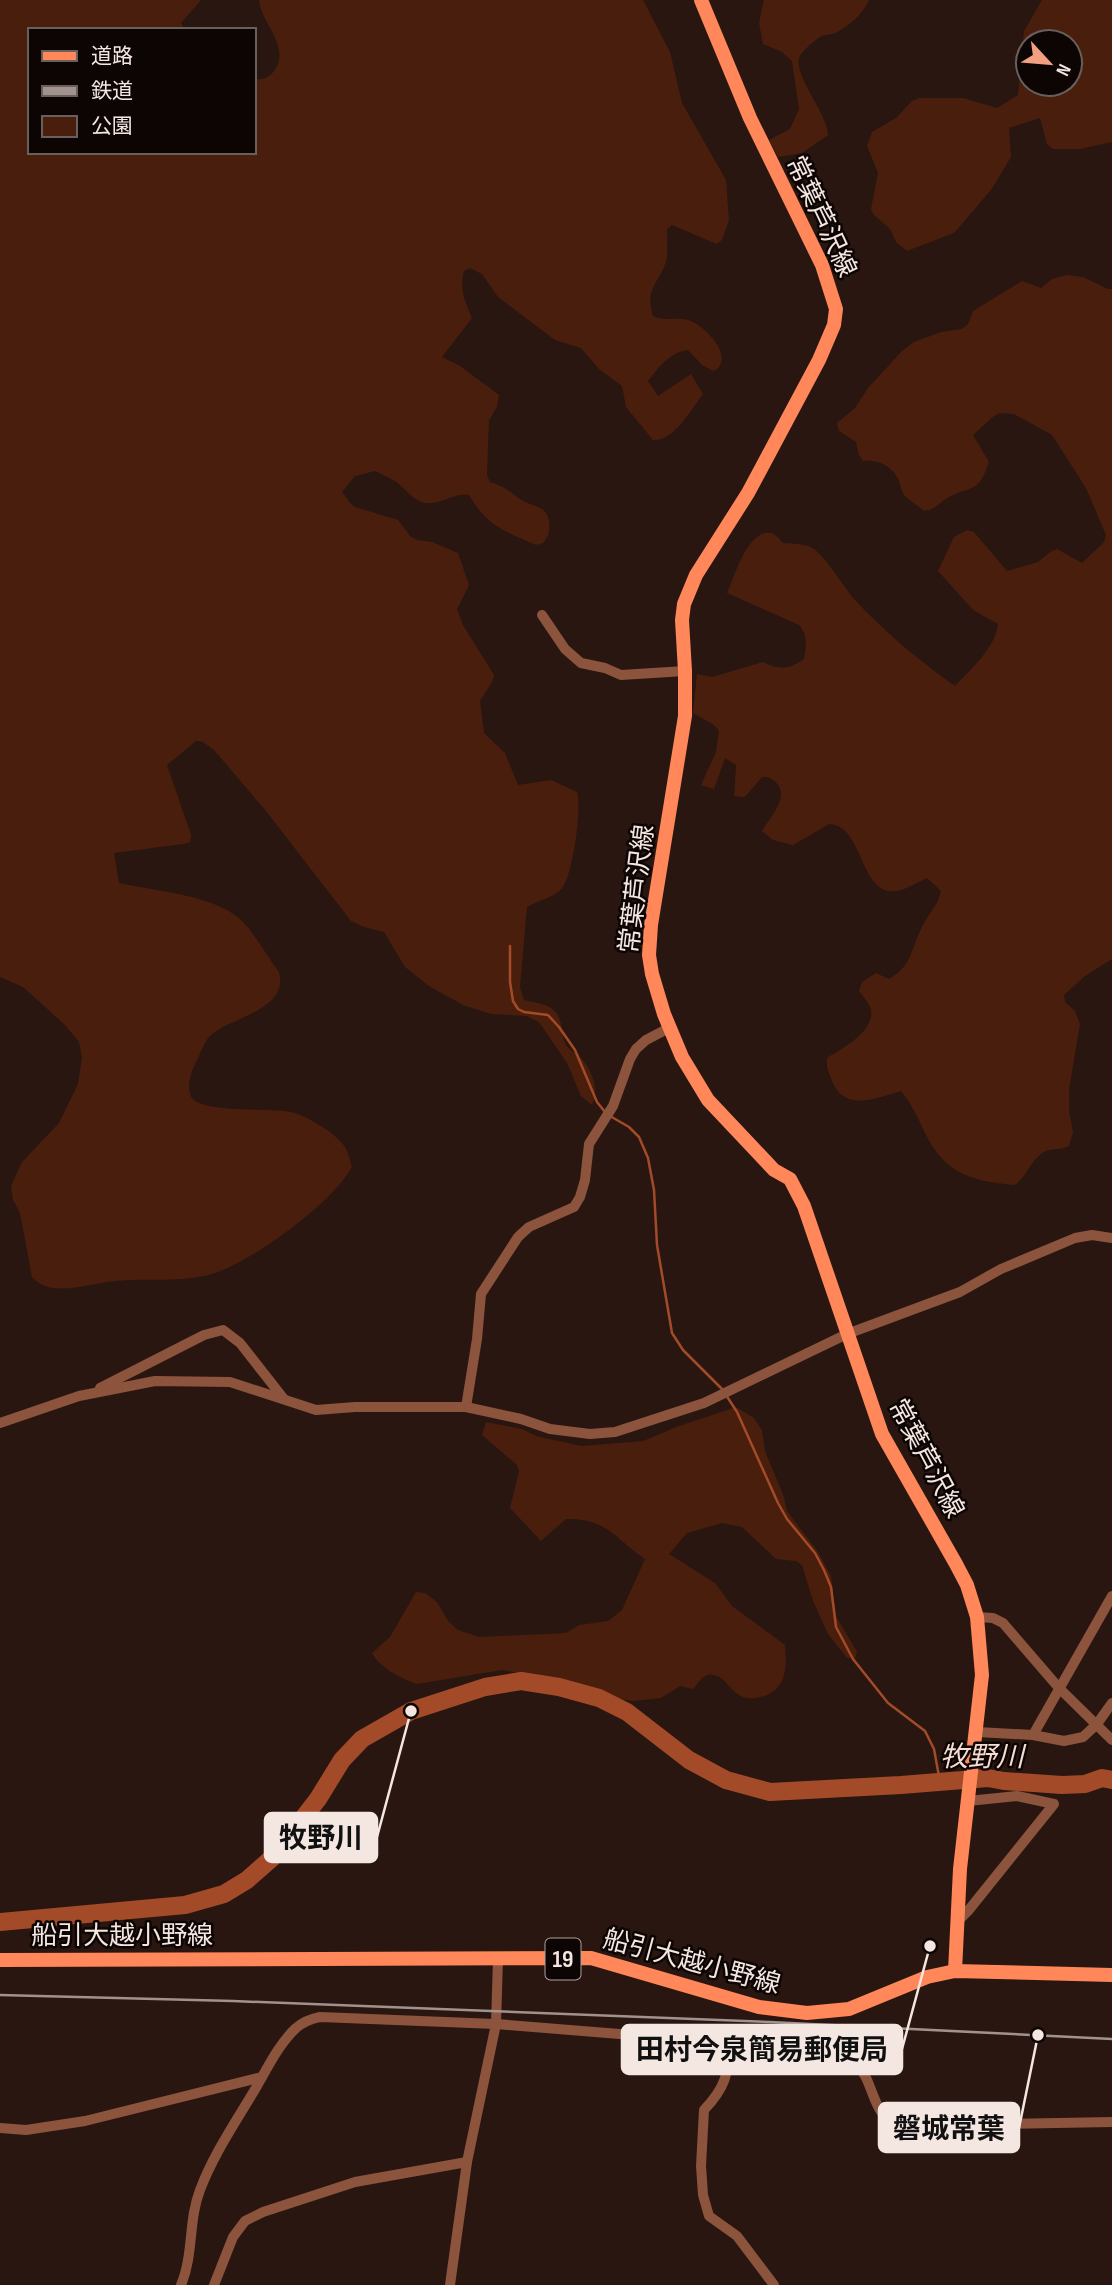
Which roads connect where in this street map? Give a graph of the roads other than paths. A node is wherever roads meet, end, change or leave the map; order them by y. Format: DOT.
graph roads {
  1 [pos="701,0"];
  2 [pos="542,615"];
  3 [pos="685,671"];
  4 [pos="669,1028"];
  5 [pos="1112,1238"];
  6 [pos="847,1334"];
  7 [pos="88,1394"];
  8 [pos="284,1399"];
  9 [pos="466,1407"];
  10 [pos="0,1423"];
  11 [pos="1112,1597"];
  12 [pos="977,1617"];
  13 [pos="1059,1688"];
  14 [pos="1112,1703"];
  15 [pos="1097,1724"];
  16 [pos="976,1732"];
  17 [pos="1033,1735"];
  18 [pos="1112,1740"];
  19 [pos="968,1801"];
  20 [pos="958,1921"];
  21 [pos="0,1959"];
  22 [pos="498,1959"];
  23 [pos="955,1971"];
  24 [pos="1112,1975"];
  25 [pos="496,2024"];
  26 [pos="730,2043"];
  27 [pos="262,2077"];
  28 [pos="1112,2122"];
  29 [pos="0,2128"];
  30 [pos="467,2162"];
  31 [pos="181,2285"];
  32 [pos="214,2285"];
  33 [pos="450,2285"];
  34 [pos="774,2285"];
  1 -- 3 [label="main road, 常葉芦沢線"];
  2 -- 3 [label="street"];
  3 -- 4 [label="main road, 常葉芦沢線"];
  4 -- 6 [label="main road, 常葉芦沢線"];
  4 -- 9 [label="street"];
  5 -- 6 [label="street"];
  6 -- 9 [label="street"];
  6 -- 12 [label="main road, 常葉芦沢線"];
  7 -- 8 [label="street"];
  7 -- 8 [label="street"];
  7 -- 10 [label="street"];
  8 -- 9 [label="street"];
  11 -- 13 [label="street"];
  12 -- 13 [label="street"];
  12 -- 16 [label="main road, 常葉芦沢線"];
  13 -- 15 [label="street"];
  13 -- 17 [label="street"];
  14 -- 15 [label="street"];
  15 -- 17 [label="street"];
  15 -- 18 [label="street"];
  16 -- 17 [label="street"];
  16 -- 19 [label="main road, 常葉芦沢線"];
  19 -- 20 [label="main road, 常葉芦沢線"];
  19 -- 20 [label="street"];
  20 -- 23 [label="main road, 常葉芦沢線"];
  21 -- 22 [label="main road, 船引大越小野線 / 19"];
  22 -- 23 [label="main road, 船引大越小野線 / 19"];
  22 -- 25 [label="street"];
  23 -- 24 [label="main road, 船引大越小野線 / 19"];
  25 -- 26 [label="street"];
  25 -- 27 [label="street"];
  25 -- 30 [label="street"];
  26 -- 28 [label="street"];
  26 -- 34 [label="street"];
  27 -- 29 [label="street"];
  27 -- 31 [label="street"];
  30 -- 32 [label="street"];
  30 -- 33 [label="street"];
}
